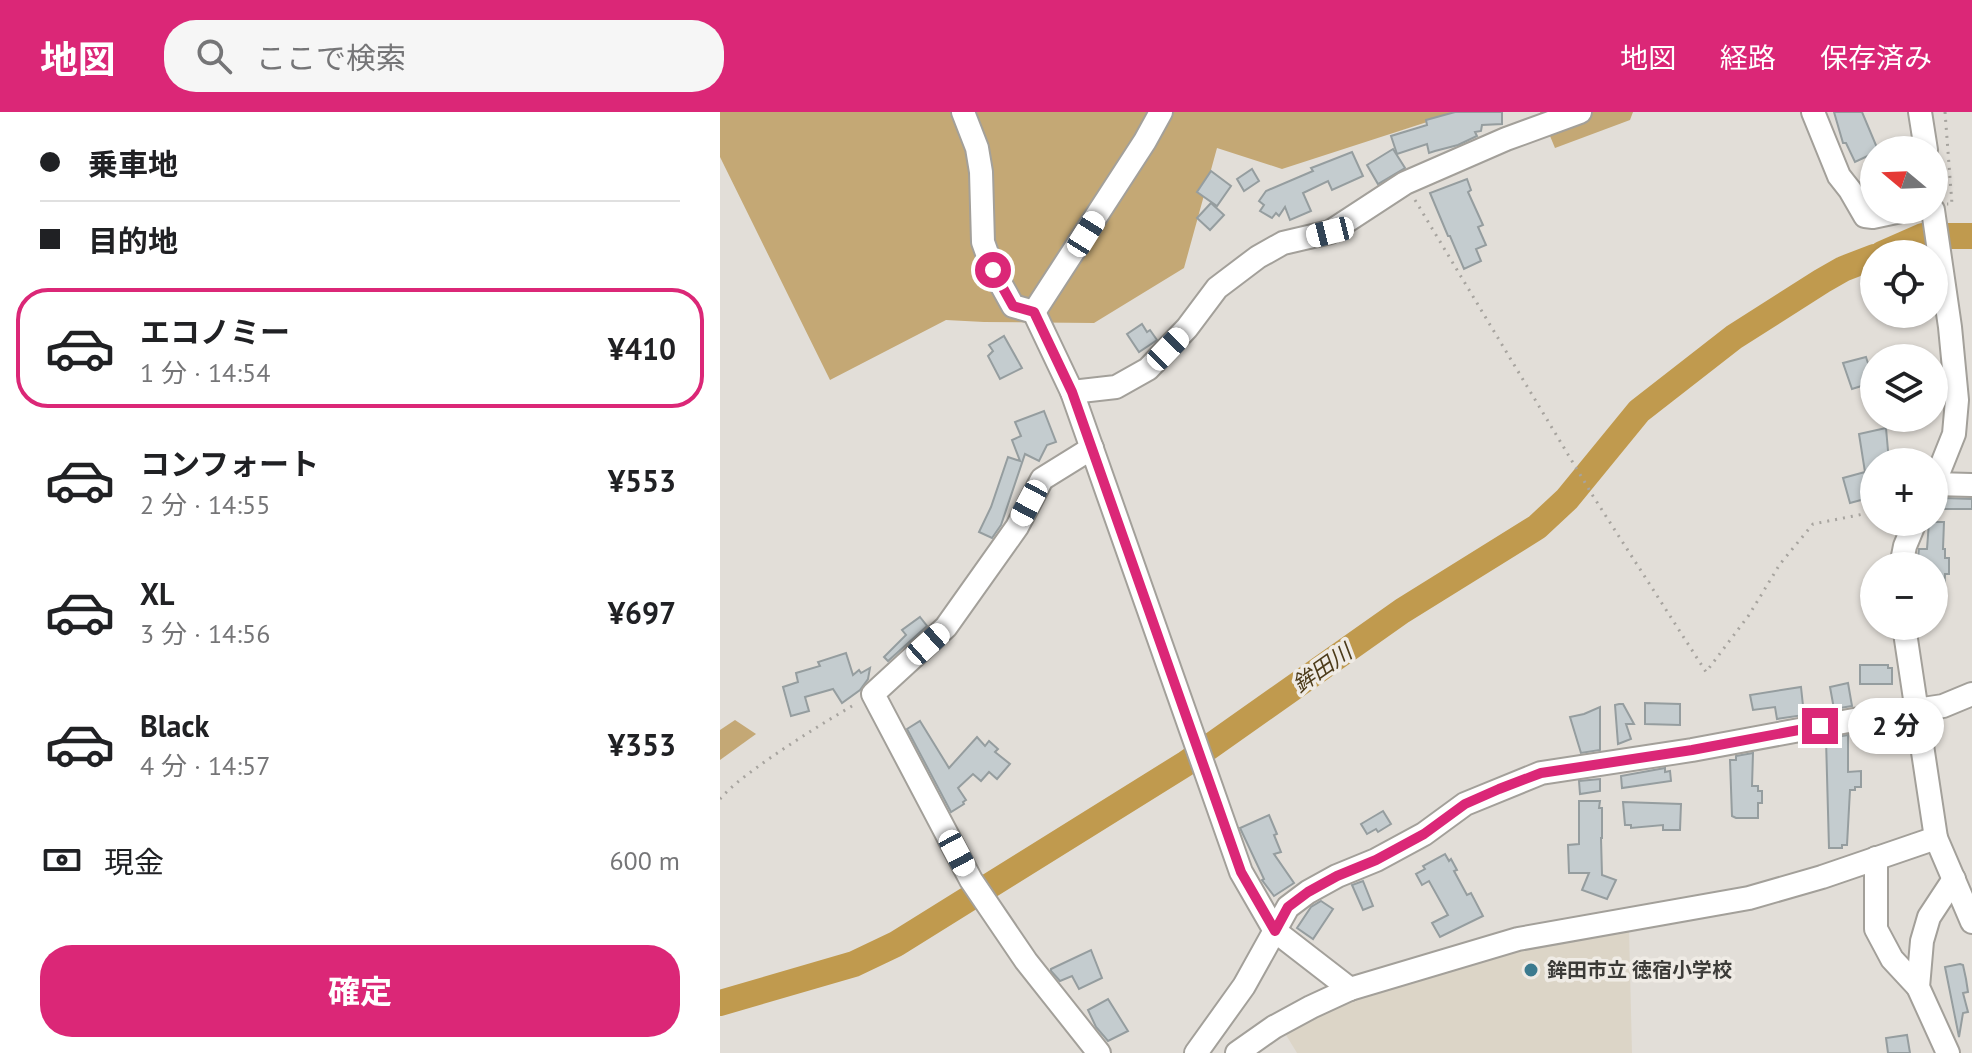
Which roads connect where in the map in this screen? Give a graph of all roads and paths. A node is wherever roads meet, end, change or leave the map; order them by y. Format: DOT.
graph roads {
  1 [pos="963,112"];
  2 [pos="1161,112"];
  3 [pos="1580,112"];
  4 [pos="1813,112"];
  5 [pos="1920,112"];
  6 [pos="1945,112"];
  7 [pos="1924,136"];
  8 [pos="1947,136"];
  9 [pos="1948,151"];
  10 [pos="1405,183"];
  11 [pos="1948,206"];
  12 [pos="1860,207"];
  13 [pos="1938,224"];
  14 [pos="1034,312"];
  15 [pos="1072,392"];
  16 [pos="1092,448"];
  17 [pos="1948,449"];
  18 [pos="1948,484"];
  19 [pos="1972,485"];
  20 [pos="1860,515"];
  21 [pos="1906,640"];
  22 [pos="873,694"];
  23 [pos="1972,694"];
  24 [pos="1916,711"];
  25 [pos="720,799"];
  26 [pos="1936,838"];
  27 [pos="1876,858"];
  28 [pos="1954,879"];
  29 [pos="1972,922"];
  30 [pos="1275,931"];
  31 [pos="1918,987"];
  32 [pos="1350,989"];
  33 [pos="1099,1053"];
  34 [pos="1196,1053"];
  35 [pos="1237,1053"];
  36 [pos="1948,1053"];
  1 -- 14 [label="street"];
  2 -- 14 [label="street"];
  3 -- 10 [label="street"];
  4 -- 12 [label="street"];
  5 -- 7 [label="street"];
  6 -- 8 [label="path"];
  9 -- 11 [label="path"];
  10 -- 15 [label="street"];
  10 -- 20 [label="path"];
  13 -- 17 [label="street"];
  14 -- 15 [label="street"];
  15 -- 16 [label="street"];
  16 -- 22 [label="street"];
  16 -- 30 [label="street"];
  18 -- 19 [label="street"];
  21 -- 24 [label="street"];
  22 -- 25 [label="path"];
  22 -- 33 [label="street"];
  23 -- 24 [label="street"];
  24 -- 26 [label="street"];
  24 -- 30 [label="street"];
  26 -- 27 [label="street"];
  26 -- 28 [label="street"];
  27 -- 31 [label="street"];
  27 -- 32 [label="street"];
  28 -- 29 [label="street"];
  28 -- 31 [label="street"];
  30 -- 32 [label="street"];
  30 -- 34 [label="street"];
  31 -- 36 [label="street"];
  32 -- 35 [label="street"];
}
